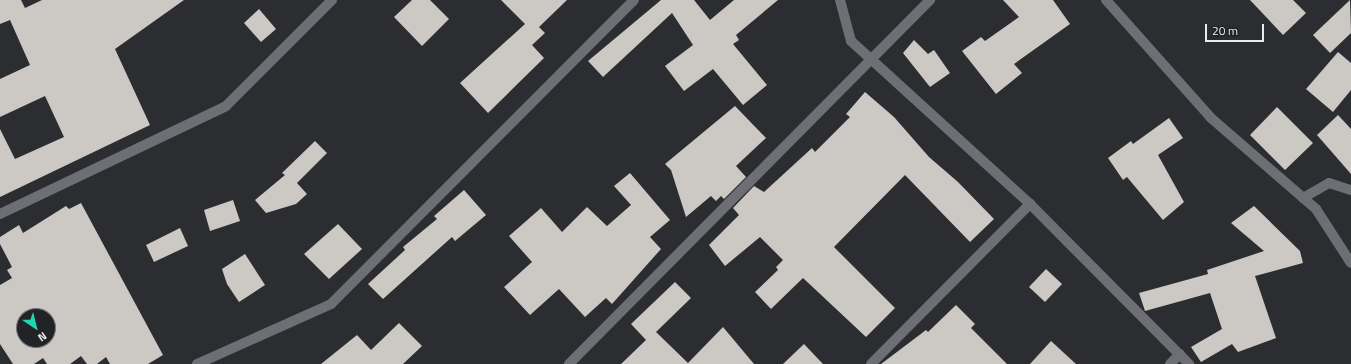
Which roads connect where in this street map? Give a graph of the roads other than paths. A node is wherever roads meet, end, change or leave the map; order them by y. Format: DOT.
graph roads {
  1 [pos="332,0"];
  2 [pos="634,0"];
  3 [pos="840,0"];
  4 [pos="930,0"];
  5 [pos="1106,0"];
  6 [pos="871,59"];
  7 [pos="1351,190"];
  8 [pos="1303,198"];
  9 [pos="1030,204"];
  10 [pos="0,214"];
  11 [pos="1351,263"];
  12 [pos="1180,354"];
  13 [pos="197,364"];
  14 [pos="569,364"];
  15 [pos="871,364"];
  16 [pos="1170,364"];
  17 [pos="1189,364"];
  1 -- 10 [label="street"];
  2 -- 13 [label="street"];
  3 -- 6 [label="street"];
  4 -- 6 [label="street"];
  5 -- 8 [label="street"];
  6 -- 9 [label="street"];
  6 -- 14 [label="street"];
  7 -- 8 [label="street"];
  8 -- 11 [label="street"];
  9 -- 12 [label="street"];
  9 -- 15 [label="street"];
  12 -- 16 [label="street"];
  12 -- 17 [label="street"];
}
